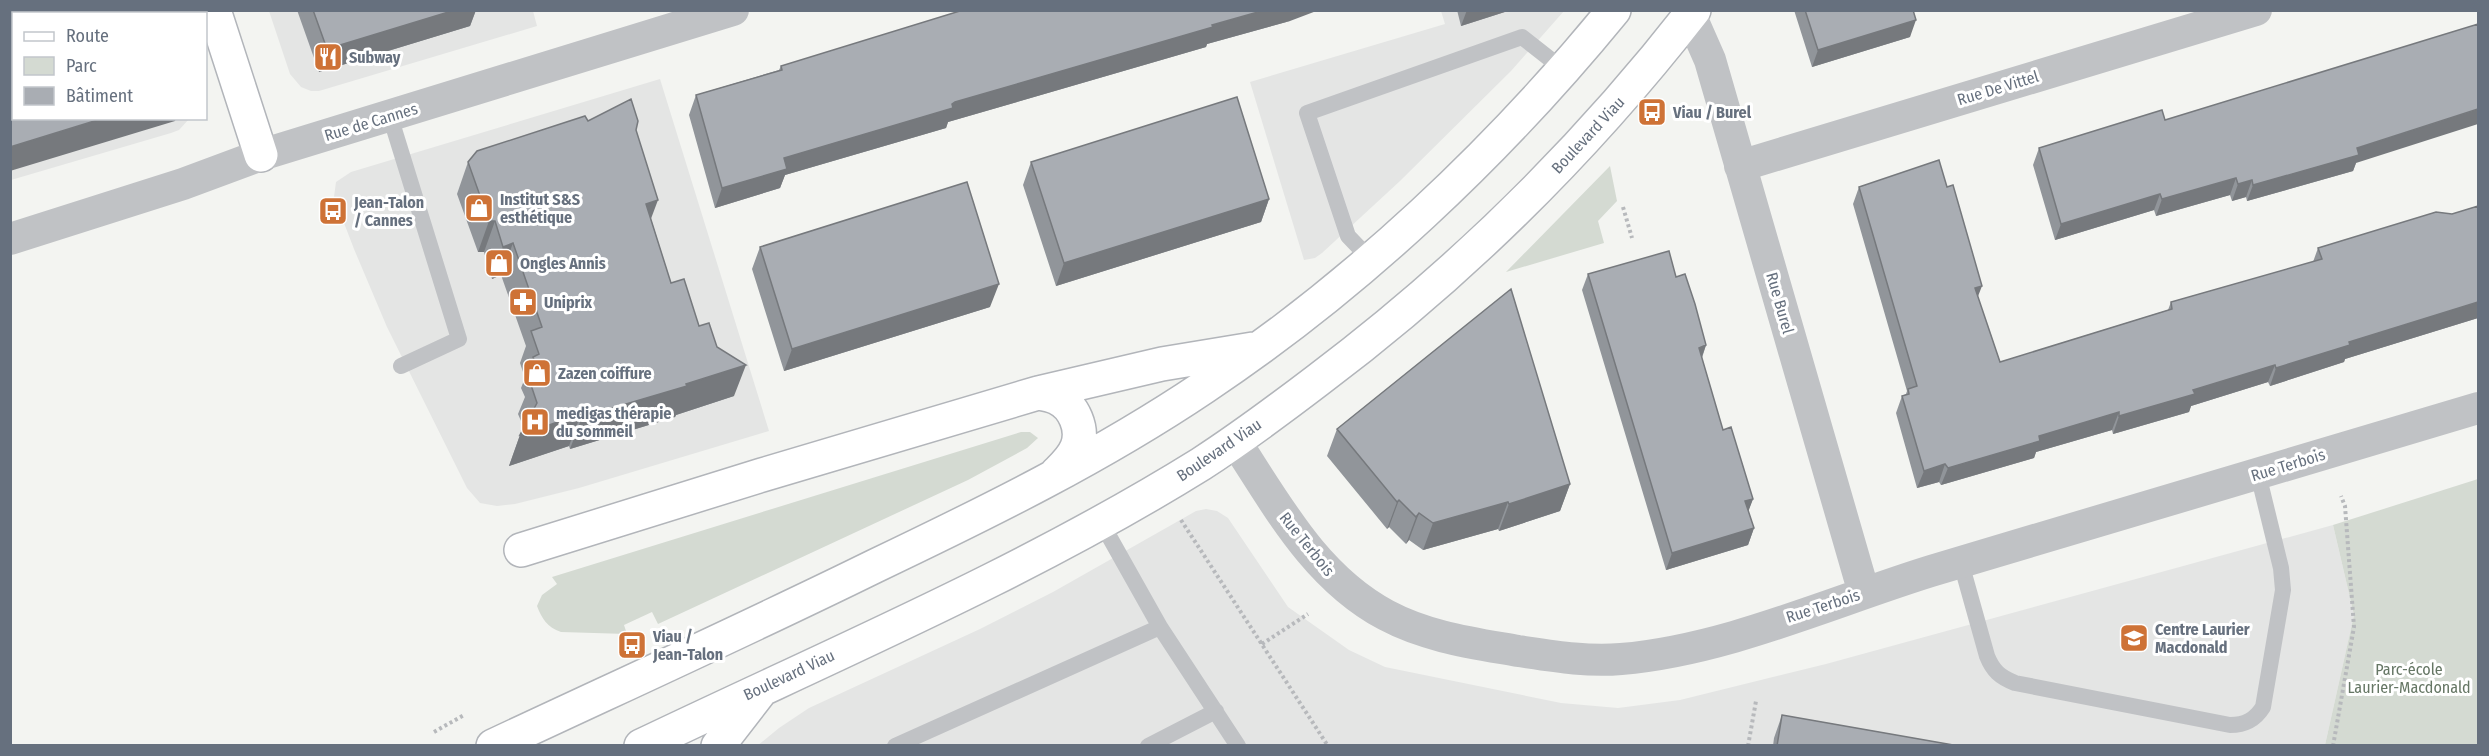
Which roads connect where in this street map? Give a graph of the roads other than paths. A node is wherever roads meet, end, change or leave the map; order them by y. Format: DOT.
graph roads {
  1 [pos="214,10"];
  2 [pos="733,10"];
  3 [pos="1614,10"];
  4 [pos="2256,10"];
  5 [pos="1691,12"];
  6 [pos="1564,70"];
  7 [pos="390,116"];
  8 [pos="261,155"];
  9 [pos="1740,166"];
  10 [pos="10,238"];
  11 [pos="1370,259"];
  12 [pos="1257,348"];
  13 [pos="401,366"];
  14 [pos="1038,393"];
  15 [pos="2478,408"];
  16 [pos="1234,441"];
  17 [pos="2258,474"];
  18 [pos="1053,477"];
  19 [pos="1101,522"];
  20 [pos="521,550"];
  21 [pos="1961,563"];
  22 [pos="1864,593"];
  23 [pos="1160,627"];
  24 [pos="764,687"];
  25 [pos="1216,711"];
  26 [pos="534,737"];
  27 [pos="493,746"];
  28 [pos="641,746"];
  29 [pos="718,746"];
  30 [pos="895,746"];
  31 [pos="1148,746"];
  32 [pos="1238,746"];
  1 -- 8 [label="main road"];
  2 -- 7 [label="street, Rue de Cannes"];
  3 -- 6 [label="main road"];
  4 -- 9 [label="street, Rue De Vittel"];
  5 -- 9 [label="street, Rue Burel"];
  5 -- 16 [label="main road, Boulevard Viau"];
  6 -- 11 [label="main road"];
  6 -- 11 [label="lane"];
  7 -- 8 [label="street, Rue de Cannes"];
  7 -- 13 [label="lane"];
  8 -- 10 [label="street, Rue de Cannes"];
  9 -- 22 [label="street, Rue Burel"];
  11 -- 12 [label="main road"];
  12 -- 14 [label="main road"];
  12 -- 18 [label="main road"];
  14 -- 18 [label="main road"];
  14 -- 20 [label="main road"];
  15 -- 17 [label="street, Rue Terbois"];
  16 -- 19 [label="main road, Boulevard Viau"];
  16 -- 22 [label="street, Rue Terbois"];
  17 -- 21 [label="street, Rue Terbois"];
  17 -- 21 [label="lane"];
  18 -- 26 [label="main road"];
  19 -- 23 [label="lane"];
  19 -- 24 [label="main road, Boulevard Viau"];
  21 -- 22 [label="street, Rue Terbois"];
  23 -- 25 [label="lane"];
  23 -- 30 [label="lane"];
  24 -- 28 [label="main road, Boulevard Viau"];
  24 -- 29 [label="main road"];
  25 -- 31 [label="lane"];
  25 -- 32 [label="lane"];
  26 -- 27 [label="main road"];
}
